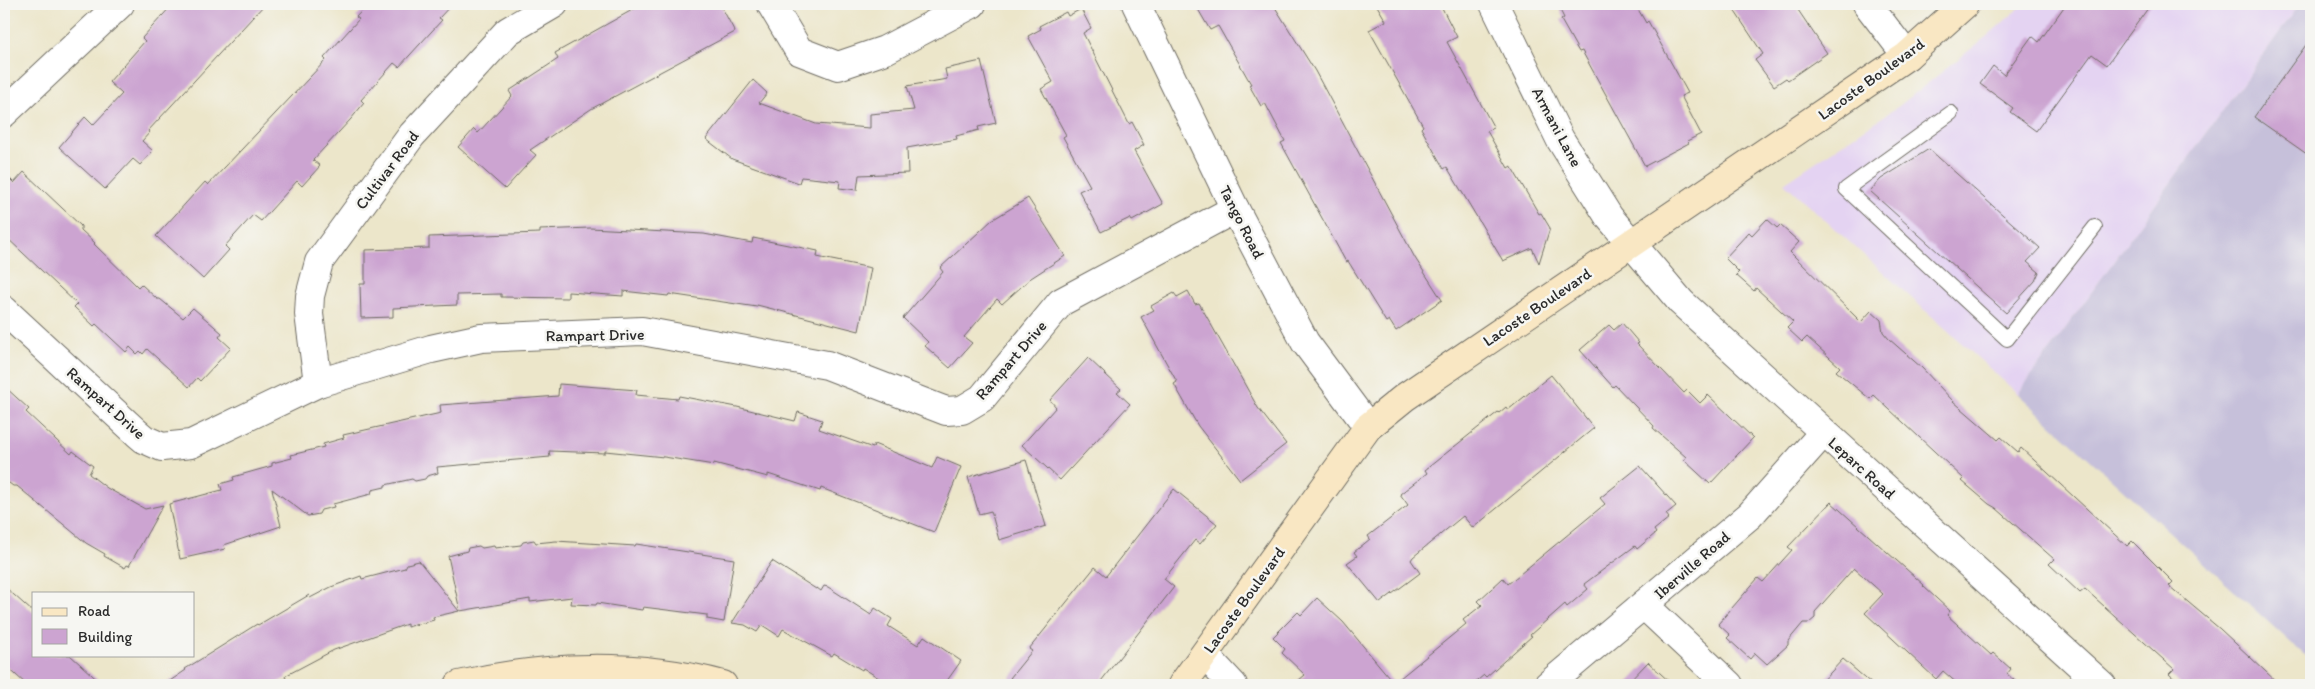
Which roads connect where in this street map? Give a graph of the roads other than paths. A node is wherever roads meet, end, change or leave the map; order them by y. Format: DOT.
graph roads {
  1 [pos="120,4"];
  2 [pos="554,4"];
  3 [pos="771,4"];
  4 [pos="972,4"];
  5 [pos="1136,4"];
  6 [pos="1494,4"];
  7 [pos="1867,4"];
  8 [pos="1965,4"];
  9 [pos="1907,56"];
  10 [pos="4,113"];
  11 [pos="1951,113"];
  12 [pos="1235,209"];
  13 [pos="2095,227"];
  14 [pos="1631,244"];
  15 [pos="4,310"];
  16 [pos="318,383"];
  17 [pos="1368,428"];
  18 [pos="1823,433"];
  19 [pos="1645,606"];
  20 [pos="1204,655"];
  21 [pos="459,685"];
  22 [pos="723,685"];
  23 [pos="1182,685"];
  24 [pos="1233,685"];
  25 [pos="1548,685"];
  26 [pos="1728,685"];
  27 [pos="2102,685"];
  1 -- 10 [label="street"];
  2 -- 16 [label="street, Cultivar Road"];
  3 -- 4 [label="street"];
  5 -- 12 [label="street, Tango Road"];
  6 -- 14 [label="street, Armani Lane"];
  7 -- 9 [label="street"];
  8 -- 9 [label="street, Lacoste Boulevard"];
  9 -- 14 [label="street, Lacoste Boulevard"];
  11 -- 13 [label="lane"];
  12 -- 16 [label="street, Rampart Drive"];
  12 -- 17 [label="street, Tango Road"];
  14 -- 17 [label="street, Lacoste Boulevard"];
  14 -- 18 [label="street, Leparc Road"];
  15 -- 16 [label="street, Rampart Drive"];
  17 -- 20 [label="street, Lacoste Boulevard"];
  18 -- 19 [label="street, Iberville Road"];
  18 -- 27 [label="street, Leparc Road"];
  19 -- 25 [label="street, Iberville Road"];
  19 -- 26 [label="street"];
  20 -- 23 [label="street, Lacoste Boulevard"];
  20 -- 24 [label="street"];
  21 -- 22 [label="street"];
}
